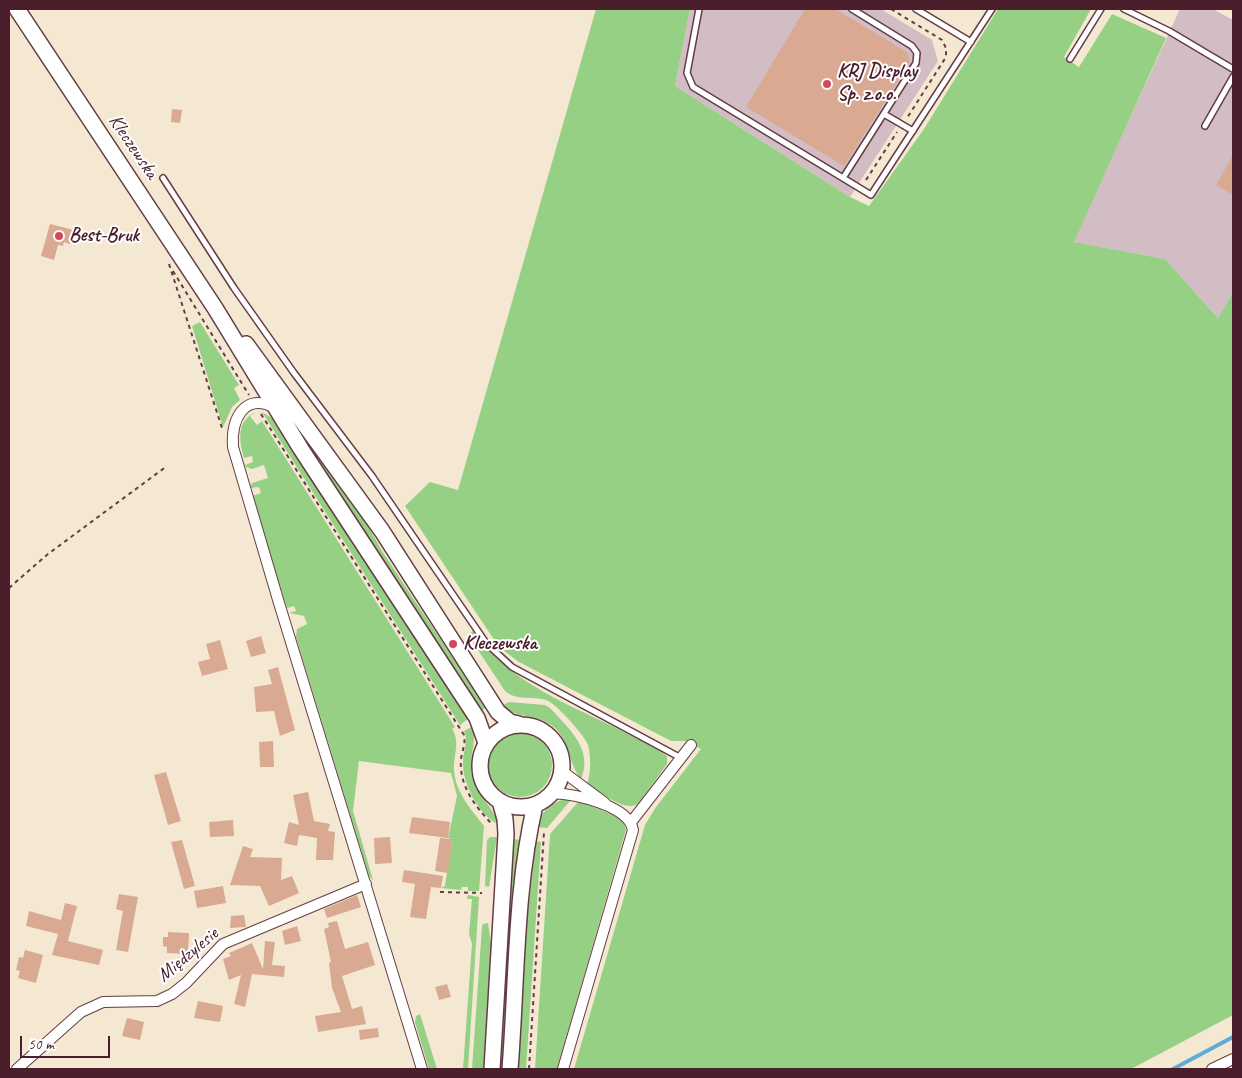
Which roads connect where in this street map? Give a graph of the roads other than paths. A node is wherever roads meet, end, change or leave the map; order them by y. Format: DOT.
graph roads {
  1 [pos="17,9"];
  2 [pos="699,9"];
  3 [pos="852,9"];
  4 [pos="918,9"];
  5 [pos="992,9"];
  6 [pos="1101,9"];
  7 [pos="1124,9"];
  8 [pos="971,42"];
  9 [pos="1070,59"];
  10 [pos="1233,69"];
  11 [pos="1233,77"];
  12 [pos="884,114"];
  13 [pos="1205,126"];
  14 [pos="912,131"];
  15 [pos="163,178"];
  16 [pos="843,178"];
  17 [pos="216,308"];
  18 [pos="255,375"];
  19 [pos="253,402"];
  20 [pos="275,408"];
  21 [pos="519,724"];
  22 [pos="486,743"];
  23 [pos="692,745"];
  24 [pos="681,758"];
  25 [pos="562,771"];
  26 [pos="552,793"];
  27 [pos="500,801"];
  28 [pos="535,805"];
  29 [pos="608,806"];
  30 [pos="632,821"];
  31 [pos="366,884"];
  32 [pos="1233,1059"];
  33 [pos="17,1069"];
  34 [pos="422,1069"];
  35 [pos="492,1069"];
  36 [pos="510,1069"];
  37 [pos="563,1069"];
  38 [pos="1212,1069"];
  1 -- 17 [label="main road, Kleczewska"];
  2 -- 16 [label="lane"];
  3 -- 12 [label="lane"];
  4 -- 8 [label="lane"];
  5 -- 8 [label="lane"];
  6 -- 9 [label="lane"];
  7 -- 10 [label="lane"];
  8 -- 14 [label="lane"];
  11 -- 13 [label="lane"];
  12 -- 14 [label="lane"];
  12 -- 16 [label="lane"];
  14 -- 16 [label="lane"];
  15 -- 24 [label="lane"];
  17 -- 18 [label="main road, Kleczewska"];
  17 -- 21 [label="main road, Kleczewska"];
  18 -- 19 [label="street"];
  18 -- 20 [label="main road, Kleczewska"];
  19 -- 20 [label="street"];
  19 -- 31 [label="street"];
  20 -- 22 [label="main road, Kleczewska"];
  21 -- 22 [label="main road"];
  21 -- 25 [label="main road"];
  22 -- 27 [label="main road"];
  23 -- 24 [label="street"];
  24 -- 30 [label="street"];
  25 -- 26 [label="main road"];
  25 -- 29 [label="street"];
  26 -- 28 [label="main road"];
  26 -- 29 [label="street"];
  27 -- 28 [label="main road"];
  27 -- 35 [label="main road"];
  28 -- 36 [label="main road"];
  29 -- 30 [label="street"];
  30 -- 37 [label="street"];
  31 -- 33 [label="street, Międzylesie"];
  31 -- 34 [label="street"];
  32 -- 38 [label="street"];
}
